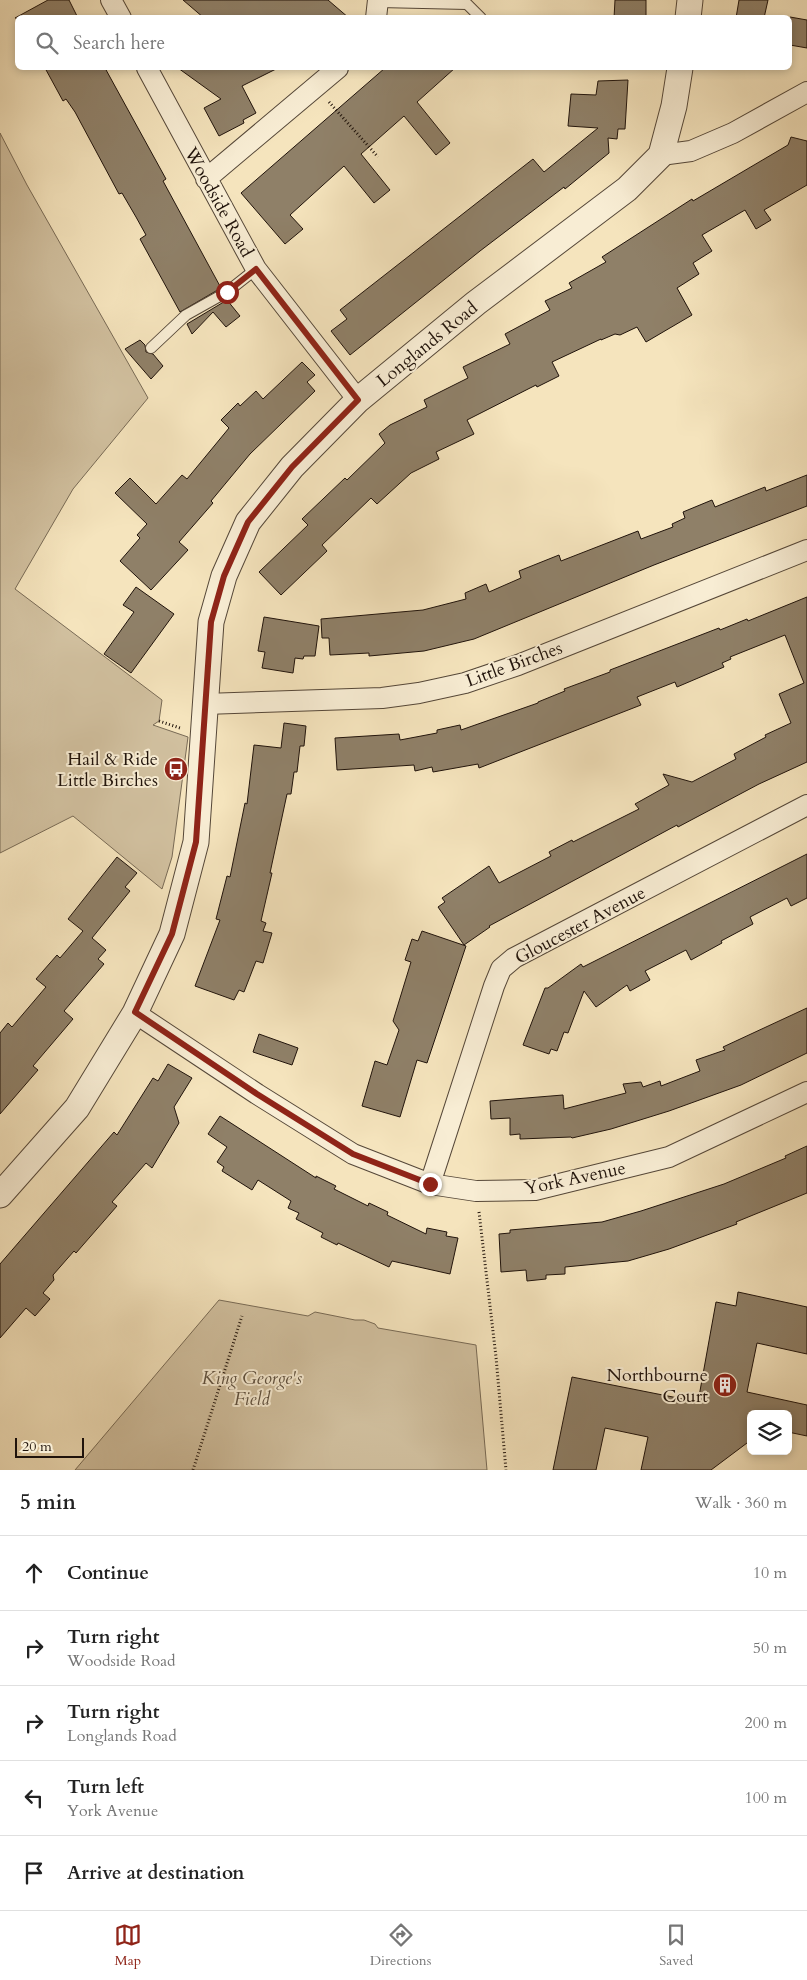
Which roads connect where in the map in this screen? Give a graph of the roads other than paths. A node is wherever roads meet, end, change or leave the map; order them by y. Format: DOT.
graph roads {
  1 [pos="111,0"];
  2 [pos="690,0"];
  3 [pos="378,6"];
  4 [pos="118,15"];
  5 [pos="478,15"];
  6 [pos="688,15"];
  7 [pos="148,70"];
  8 [pos="336,70"];
  9 [pos="680,70"];
  10 [pos="807,92"];
  11 [pos="661,155"];
  12 [pos="206,179"];
  13 [pos="256,269"];
  14 [pos="151,348"];
  15 [pos="358,400"];
  16 [pos="807,550"];
  17 [pos="205,704"];
  18 [pos="807,806"];
  19 [pos="135,1012"];
  20 [pos="807,1092"];
  21 [pos="430,1184"];
  22 [pos="0,1195"];
  1 -- 4 [label="street"];
  2 -- 6 [label="street"];
  3 -- 5 [label="lane"];
  7 -- 12 [label="street, Woodside Road"];
  8 -- 12 [label="street"];
  9 -- 11 [label="street"];
  10 -- 11 [label="street"];
  11 -- 15 [label="street, Longlands Road"];
  12 -- 13 [label="street, Woodside Road"];
  13 -- 14 [label="lane"];
  13 -- 15 [label="street, Woodside Road"];
  15 -- 17 [label="street, Longlands Road"];
  16 -- 17 [label="street, Little Birches"];
  17 -- 19 [label="street, Longlands Road"];
  18 -- 21 [label="street, Gloucester Avenue"];
  19 -- 21 [label="street, York Avenue"];
  19 -- 22 [label="street, Longlands Road"];
  20 -- 21 [label="street, York Avenue"];
}
